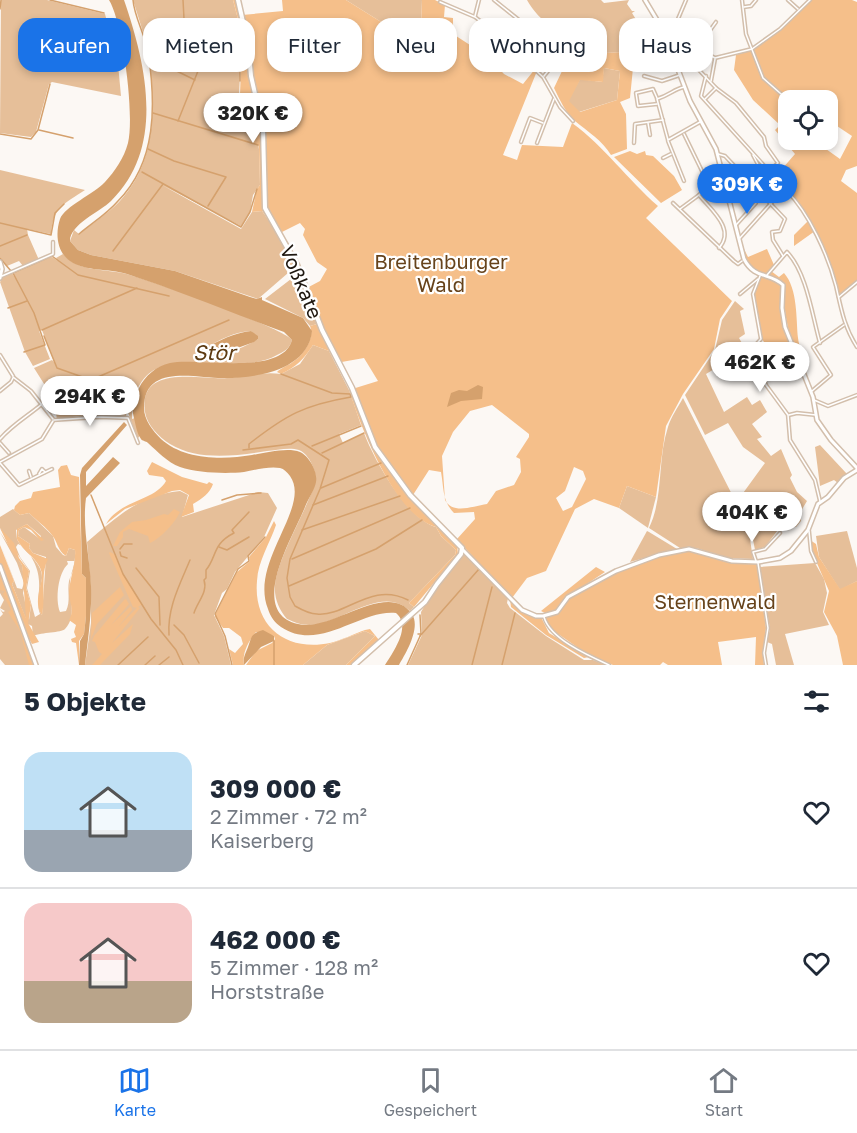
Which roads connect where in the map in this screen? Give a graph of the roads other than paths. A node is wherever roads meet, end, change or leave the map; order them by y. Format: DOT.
graph roads {
  1 [pos="238,0"];
  2 [pos="479,0"];
  3 [pos="494,0"];
  4 [pos="645,0"];
  5 [pos="686,0"];
  6 [pos="741,0"];
  7 [pos="756,0"];
  8 [pos="788,0"];
  9 [pos="810,0"];
  10 [pos="440,2"];
  11 [pos="794,6"];
  12 [pos="743,7"];
  13 [pos="800,10"];
  14 [pos="796,13"];
  15 [pos="475,17"];
  16 [pos="516,18"];
  17 [pos="656,18"];
  18 [pos="678,18"];
  19 [pos="716,22"];
  20 [pos="713,26"];
  21 [pos="752,49"];
  22 [pos="715,58"];
  23 [pos="538,72"];
  24 [pos="547,72"];
  25 [pos="679,72"];
  26 [pos="701,72"];
  27 [pos="680,75"];
  28 [pos="644,76"];
  29 [pos="706,76"];
  30 [pos="543,77"];
  31 [pos="711,82"];
  32 [pos="684,87"];
  33 [pos="716,88"];
  34 [pos="778,91"];
  35 [pos="555,98"];
  36 [pos="657,99"];
  37 [pos="704,99"];
  38 [pos="658,104"];
  39 [pos="663,120"];
  40 [pos="573,121"];
  41 [pos="701,121"];
  42 [pos="648,122"];
  43 [pos="544,123"];
  44 [pos="684,133"];
  45 [pos="650,135"];
  46 [pos="668,140"];
  47 [pos="521,142"];
  48 [pos="537,143"];
  49 [pos="634,143"];
  50 [pos="751,151"];
  51 [pos="717,153"];
  52 [pos="672,154"];
  53 [pos="663,158"];
  54 [pos="702,171"];
  55 [pos="769,171"];
  56 [pos="764,175"];
  57 [pos="725,179"];
  58 [pos="684,181"];
  59 [pos="752,183"];
  60 [pos="704,190"];
  61 [pos="699,195"];
  62 [pos="673,203"];
  63 [pos="770,203"];
  64 [pos="679,209"];
  65 [pos="736,226"];
  66 [pos="738,239"];
  67 [pos="53,242"];
  68 [pos="719,248"];
  69 [pos="783,256"];
  70 [pos="744,259"];
  71 [pos="0,262"];
  72 [pos="766,276"];
  73 [pos="0,277"];
  74 [pos="759,277"];
  75 [pos="857,282"];
  76 [pos="740,294"];
  77 [pos="838,298"];
  78 [pos="845,324"];
  79 [pos="820,343"];
  80 [pos="857,347"];
  81 [pos="0,355"];
  82 [pos="13,377"];
  83 [pos="0,392"];
  84 [pos="811,392"];
  85 [pos="857,395"];
  86 [pos="814,400"];
  87 [pos="42,404"];
  88 [pos="788,415"];
  89 [pos="816,415"];
  90 [pos="54,420"];
  91 [pos="0,439"];
  92 [pos="137,442"];
  93 [pos="0,443"];
  94 [pos="10,455"];
  95 [pos="0,463"];
  96 [pos="52,469"];
  97 [pos="857,469"];
  98 [pos="29,471"];
  99 [pos="31,477"];
  100 [pos="821,502"];
  101 [pos="808,530"];
  102 [pos="780,533"];
  103 [pos="462,549"];
  104 [pos="757,562"];
  105 [pos="816,562"];
  106 [pos="0,566"];
  107 [pos="544,616"];
  108 [pos="36,665"];
  109 [pos="354,665"];
  110 [pos="609,665"];
  111 [pos="766,665"];
  1 -- 103 [label="main road, Voßkate"];
  2 -- 15 [label="street"];
  3 -- 16 [label="street"];
  4 -- 17 [label="street"];
  5 -- 18 [label="street"];
  6 -- 12 [label="street"];
  7 -- 12 [label="street"];
  8 -- 11 [label="street"];
  9 -- 13 [label="street"];
  10 -- 15 [label="street"];
  11 -- 13 [label="street"];
  11 -- 14 [label="street"];
  12 -- 21 [label="street"];
  13 -- 14 [label="street"];
  14 -- 21 [label="street"];
  19 -- 20 [label="street"];
  21 -- 22 [label="street"];
  21 -- 34 [label="street"];
  22 -- 31 [label="street"];
  23 -- 30 [label="street"];
  24 -- 30 [label="street"];
  25 -- 27 [label="street"];
  26 -- 29 [label="street"];
  27 -- 28 [label="street"];
  27 -- 32 [label="street"];
  29 -- 31 [label="street"];
  29 -- 37 [label="street"];
  30 -- 35 [label="street"];
  31 -- 33 [label="street"];
  32 -- 36 [label="street"];
  32 -- 41 [label="street"];
  33 -- 37 [label="street"];
  33 -- 55 [label="street"];
  35 -- 40 [label="street"];
  35 -- 43 [label="street"];
  36 -- 38 [label="street"];
  36 -- 38 [label="street"];
  37 -- 50 [label="street"];
  38 -- 39 [label="street"];
  39 -- 42 [label="street"];
  39 -- 46 [label="street"];
  41 -- 44 [label="street"];
  41 -- 51 [label="street"];
  42 -- 45 [label="street"];
  42 -- 49 [label="street"];
  43 -- 47 [label="street"];
  43 -- 48 [label="street"];
  44 -- 46 [label="street"];
  44 -- 54 [label="street"];
  46 -- 52 [label="street"];
  50 -- 55 [label="street"];
  50 -- 56 [label="street"];
  51 -- 57 [label="street"];
  51 -- 59 [label="street"];
  52 -- 53 [label="street"];
  52 -- 58 [label="street"];
  55 -- 56 [label="street"];
  56 -- 59 [label="street"];
  57 -- 65 [label="street"];
  57 -- 65 [label="street"];
  59 -- 63 [label="street"];
  60 -- 61 [label="street"];
  61 -- 64 [label="street"];
  61 -- 68 [label="street"];
  62 -- 64 [label="street"];
  63 -- 66 [label="street"];
  63 -- 69 [label="street"];
  63 -- 77 [label="street"];
  64 -- 68 [label="street"];
  65 -- 66 [label="street"];
  66 -- 70 [label="street"];
  67 -- 73 [label="street"];
  68 -- 70 [label="street"];
  69 -- 72 [label="street"];
  69 -- 79 [label="street"];
  70 -- 74 [label="street"];
  71 -- 73 [label="street"];
  72 -- 74 [label="street"];
  72 -- 84 [label="street"];
  74 -- 76 [label="street"];
  74 -- 88 [label="street"];
  75 -- 77 [label="street"];
  77 -- 78 [label="street"];
  78 -- 79 [label="street"];
  78 -- 80 [label="street"];
  79 -- 84 [label="street"];
  81 -- 82 [label="street"];
  82 -- 83 [label="street"];
  82 -- 87 [label="street"];
  84 -- 86 [label="street"];
  85 -- 86 [label="street"];
  86 -- 89 [label="street"];
  87 -- 90 [label="street"];
  87 -- 91 [label="street"];
  88 -- 89 [label="street"];
  88 -- 100 [label="street"];
  89 -- 97 [label="street"];
  90 -- 92 [label="street"];
  90 -- 94 [label="street"];
  93 -- 94 [label="street"];
  94 -- 95 [label="street"];
  95 -- 99 [label="street"];
  96 -- 99 [label="street"];
  97 -- 100 [label="street"];
  98 -- 99 [label="street"];
  100 -- 101 [label="street"];
  101 -- 104 [label="street"];
  101 -- 105 [label="street"];
  102 -- 104 [label="street"];
  103 -- 107 [label="street"];
  103 -- 109 [label="main road"];
  104 -- 107 [label="street"];
  104 -- 111 [label="street"];
  106 -- 108 [label="street"];
  107 -- 110 [label="street"];
}
